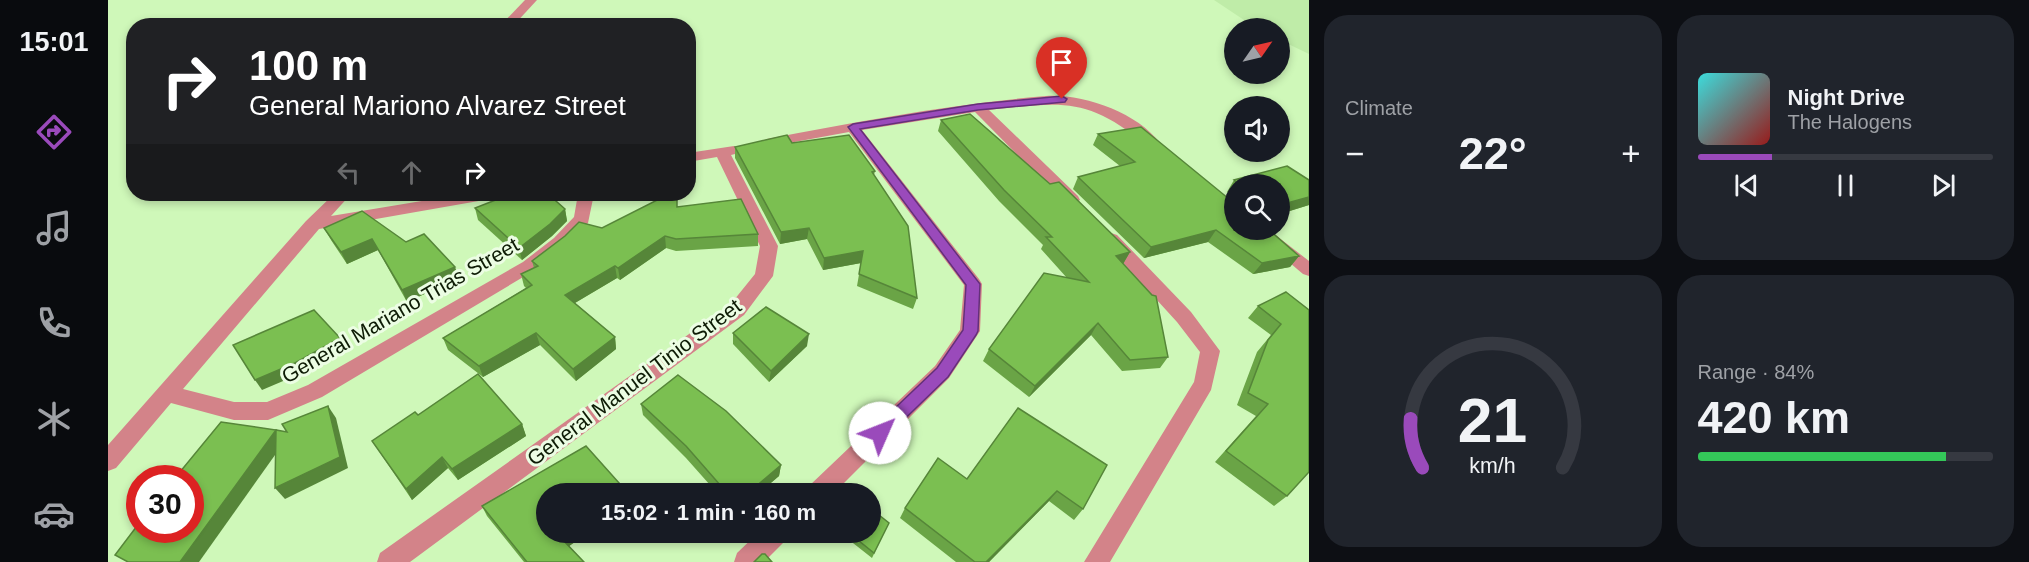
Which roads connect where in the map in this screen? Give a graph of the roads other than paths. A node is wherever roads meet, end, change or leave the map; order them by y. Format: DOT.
graph roads {
  1 [pos="531,0"];
  2 [pos="514,18"];
  3 [pos="978,107"];
  4 [pos="853,127"];
  5 [pos="722,152"];
  6 [pos="1166,154"];
  7 [pos="696,157"];
  8 [pos="336,201"];
  9 [pos="450,201"];
  10 [pos="585,201"];
  11 [pos="1084,212"];
  12 [pos="312,225"];
  13 [pos="1101,228"];
  14 [pos="1272,240"];
  15 [pos="1309,270"];
  16 [pos="168,394"];
  17 [pos="108,461"];
  18 [pos="828,483"];
  19 [pos="766,543"];
  20 [pos="389,562"];
  21 [pos="746,562"];
  22 [pos="1096,562"];
  1 -- 2 [label="street"];
  3 -- 4 [label="street"];
  3 -- 6 [label="street"];
  3 -- 11 [label="street"];
  4 -- 5 [label="street"];
  4 -- 18 [label="street"];
  5 -- 7 [label="street"];
  5 -- 20 [label="street, General Manuel Tinio Street"];
  8 -- 12 [label="street"];
  9 -- 12 [label="street"];
  10 -- 16 [label="street, General Mariano Trias Street"];
  12 -- 16 [label="street"];
  13 -- 22 [label="street"];
  14 -- 15 [label="street"];
  16 -- 17 [label="street"];
  19 -- 21 [label="street"];
}
